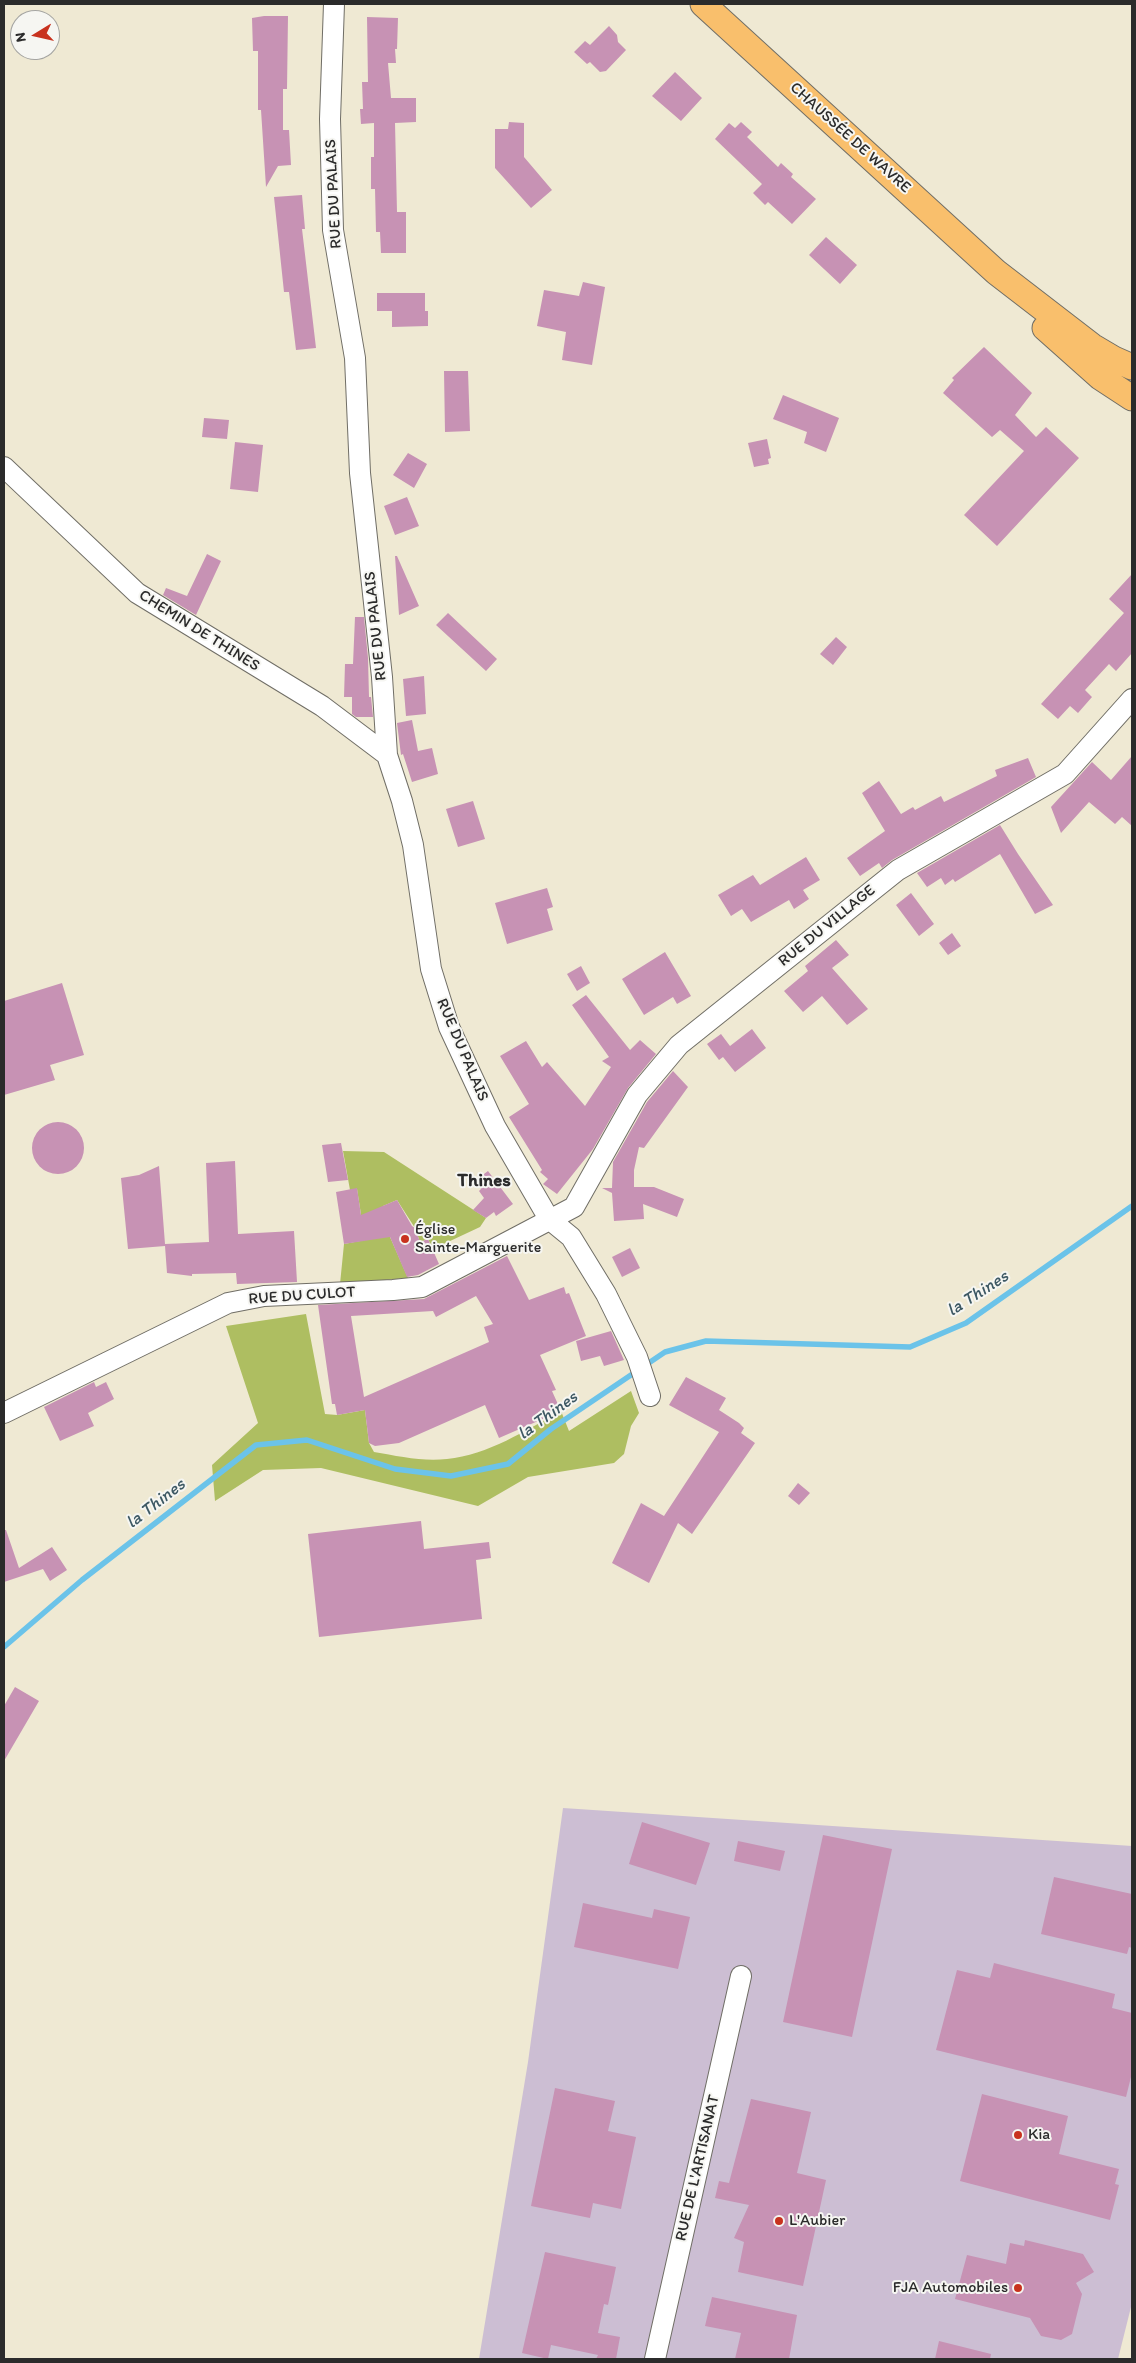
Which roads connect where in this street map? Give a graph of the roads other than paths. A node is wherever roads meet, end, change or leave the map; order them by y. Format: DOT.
graph roads {
  1 [pos="334,4"];
  2 [pos="703,4"];
  3 [pos="996,272"];
  4 [pos="1132,366"];
  5 [pos="1132,398"];
  6 [pos="4,467"];
  7 [pos="1132,699"];
  8 [pos="387,755"];
  9 [pos="574,1207"];
  10 [pos="549,1219"];
  11 [pos="571,1237"];
  12 [pos="650,1396"];
  13 [pos="4,1413"];
  14 [pos="741,1976"];
  15 [pos="655,2359"];
  1 -- 8 [label="street, RUE DU PALAIS"];
  2 -- 3 [label="main road, CHAUSSÉE DE WAVRE"];
  3 -- 4 [label="main road"];
  3 -- 5 [label="main road"];
  6 -- 8 [label="street, CHEMIN DE THINES"];
  7 -- 9 [label="street, RUE DU VILLAGE"];
  8 -- 10 [label="street, RUE DU PALAIS"];
  9 -- 10 [label="street"];
  9 -- 11 [label="street, RUE DU VILLAGE"];
  10 -- 11 [label="street"];
  10 -- 13 [label="street, RUE DU CULOT"];
  11 -- 12 [label="street"];
  14 -- 15 [label="street, RUE DE L'ARTISANAT"];
}
